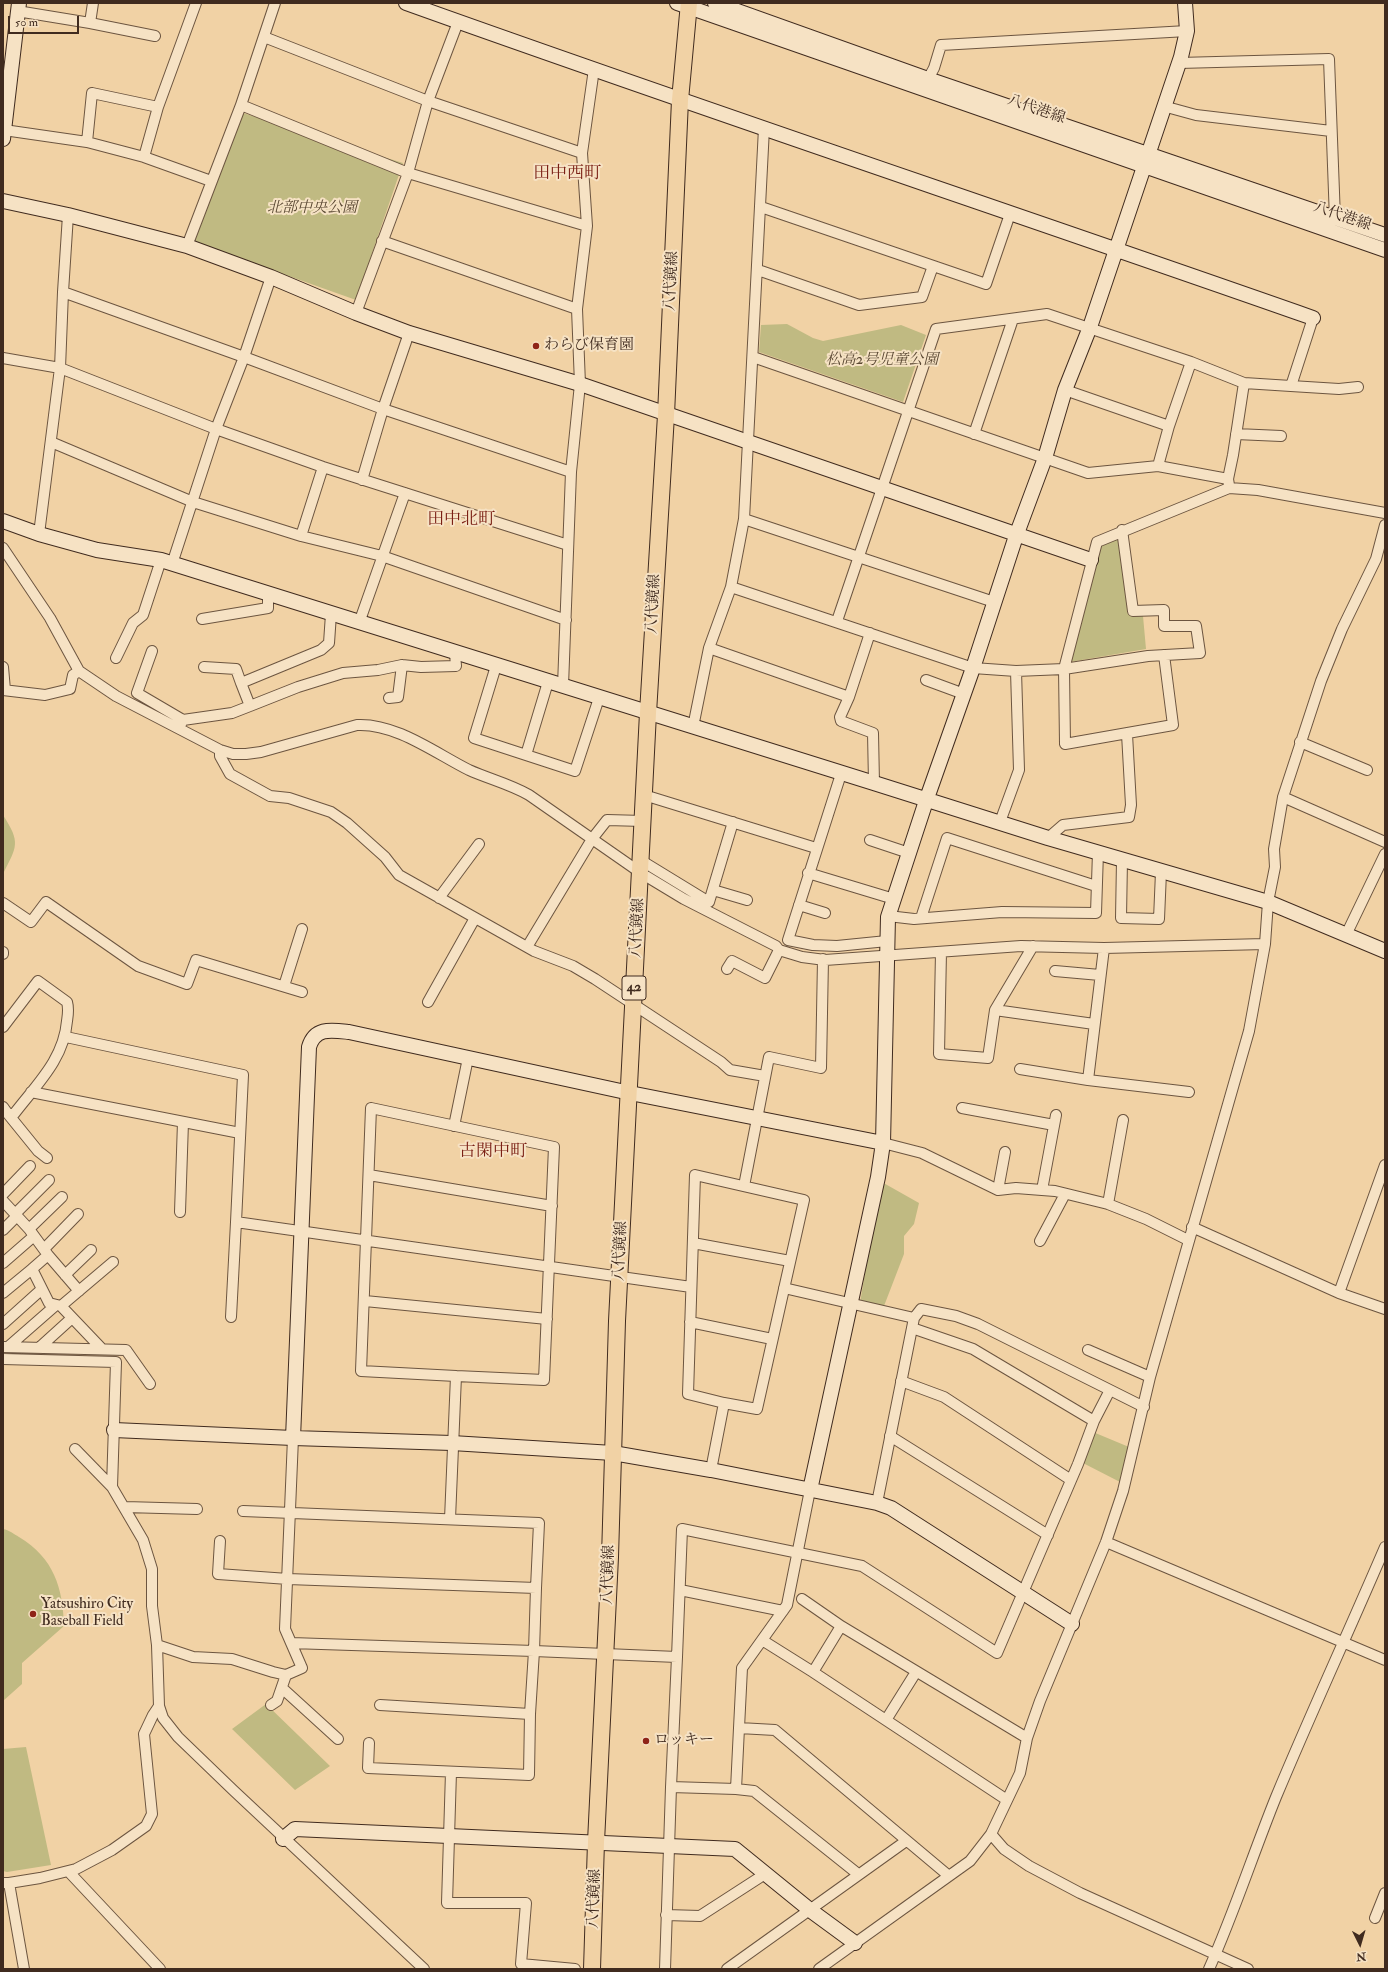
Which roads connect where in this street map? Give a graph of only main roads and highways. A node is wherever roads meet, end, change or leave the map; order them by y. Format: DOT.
graph roads {
  1 [pos="685,4"];
  2 [pos="592,1969"];
  1 -- 2 [label="main road, 八代鏡線 / 42"];
}
